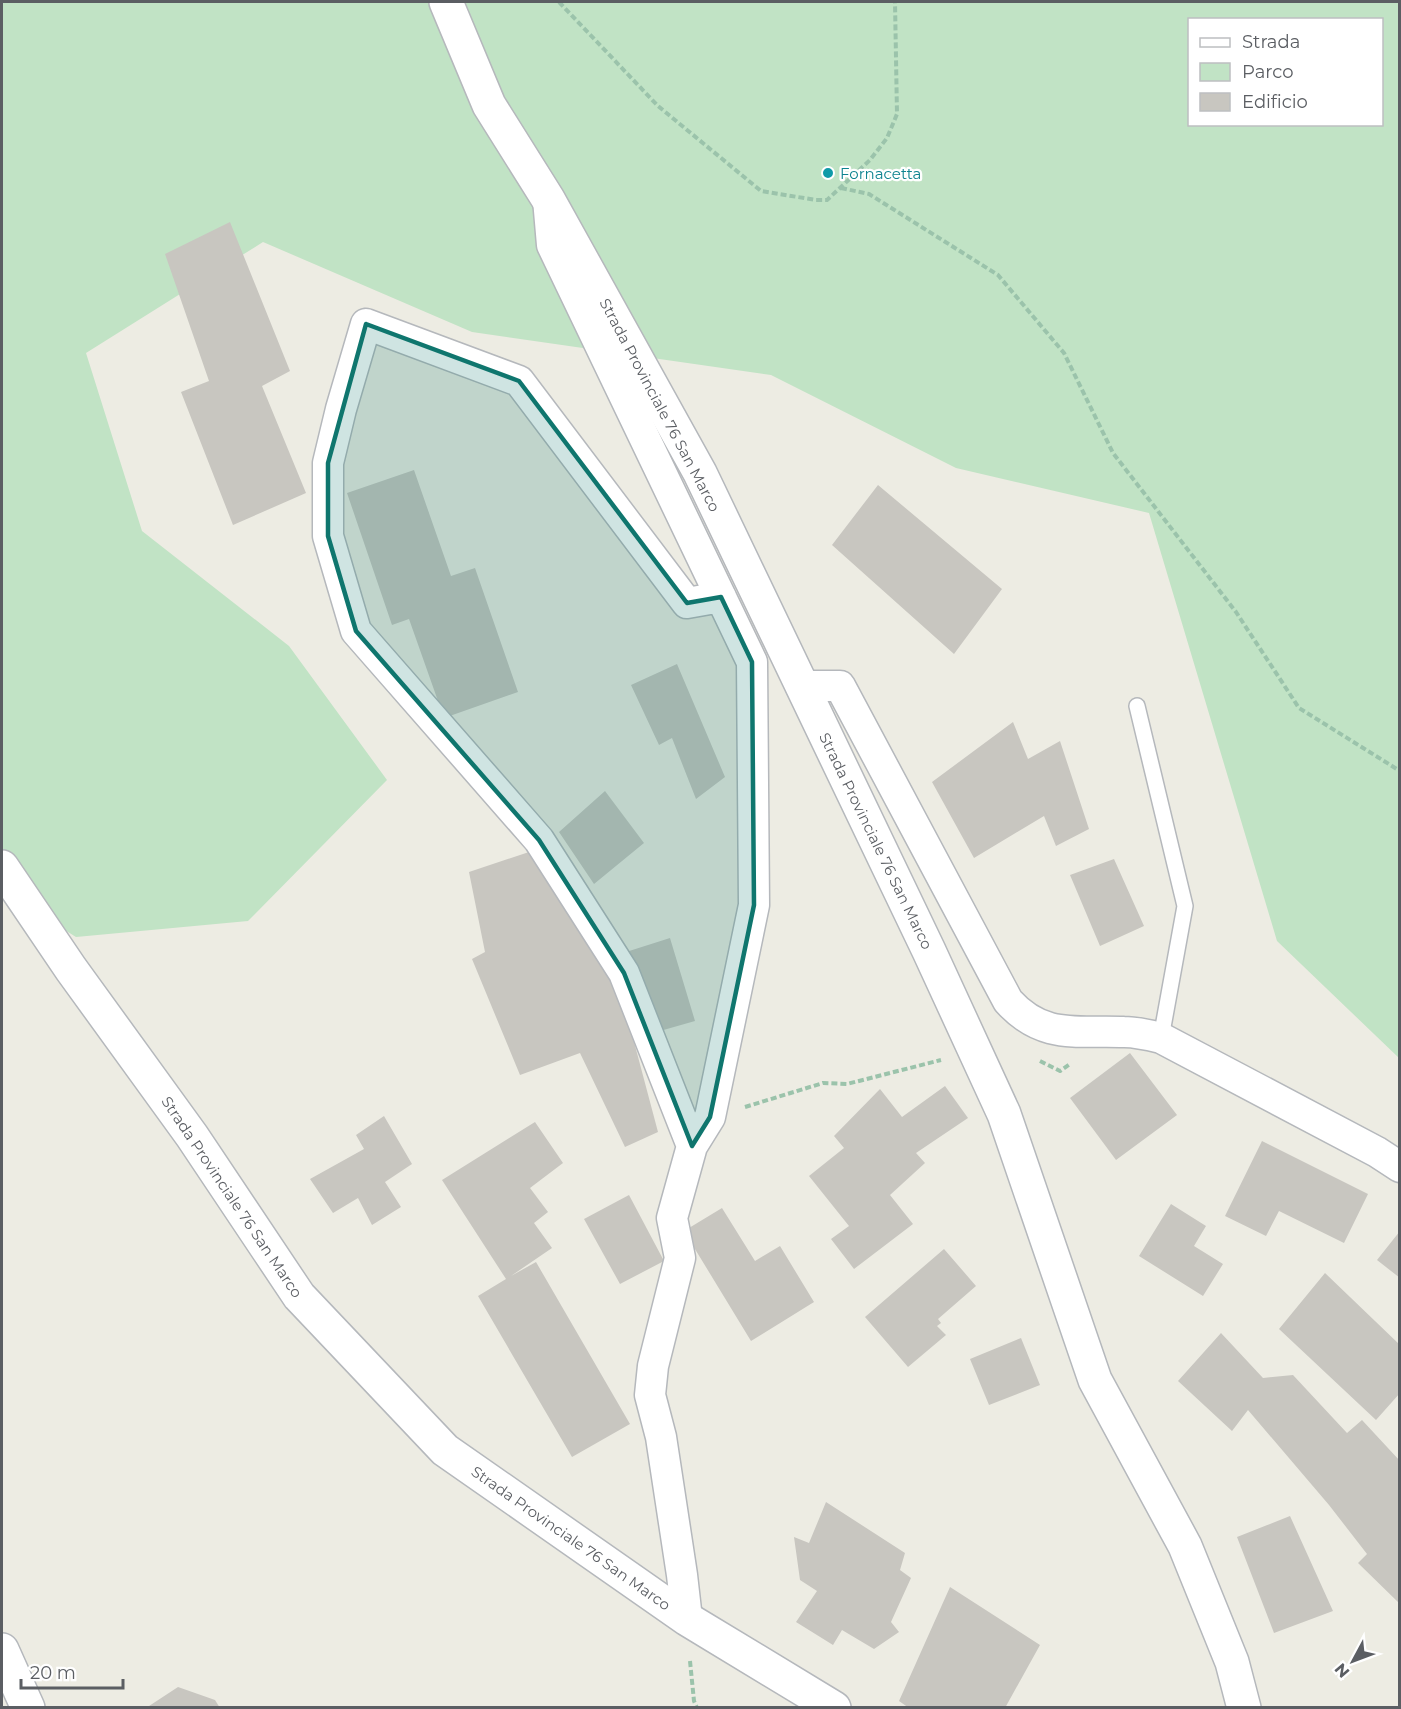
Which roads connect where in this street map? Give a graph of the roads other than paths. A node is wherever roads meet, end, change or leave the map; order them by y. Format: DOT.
graph roads {
  1 [pos="446,2"];
  2 [pos="548,199"];
  3 [pos="721,597"];
  4 [pos="801,686"];
  5 [pos="1137,706"];
  6 [pos="2,867"];
  7 [pos="1161,1038"];
  8 [pos="692,1146"];
  9 [pos="1400,1167"];
  10 [pos="687,1619"];
  11 [pos="2,1650"];
  12 [pos="28,1707"];
  13 [pos="834,1707"];
  14 [pos="1244,1707"];
  1 -- 2 [label="street, Strada Provinciale 76 San Marco"];
  2 -- 3 [label="street"];
  2 -- 4 [label="street, Strada Provinciale 76 San Marco"];
  3 -- 8 [label="street"];
  3 -- 8 [label="street"];
  4 -- 7 [label="street"];
  4 -- 14 [label="street, Strada Provinciale 76 San Marco"];
  5 -- 7 [label="lane"];
  6 -- 10 [label="street, Strada Provinciale 76 San Marco"];
  7 -- 9 [label="street"];
  8 -- 10 [label="street"];
  10 -- 13 [label="street, Strada Provinciale 76 San Marco"];
  11 -- 12 [label="street"];
}
